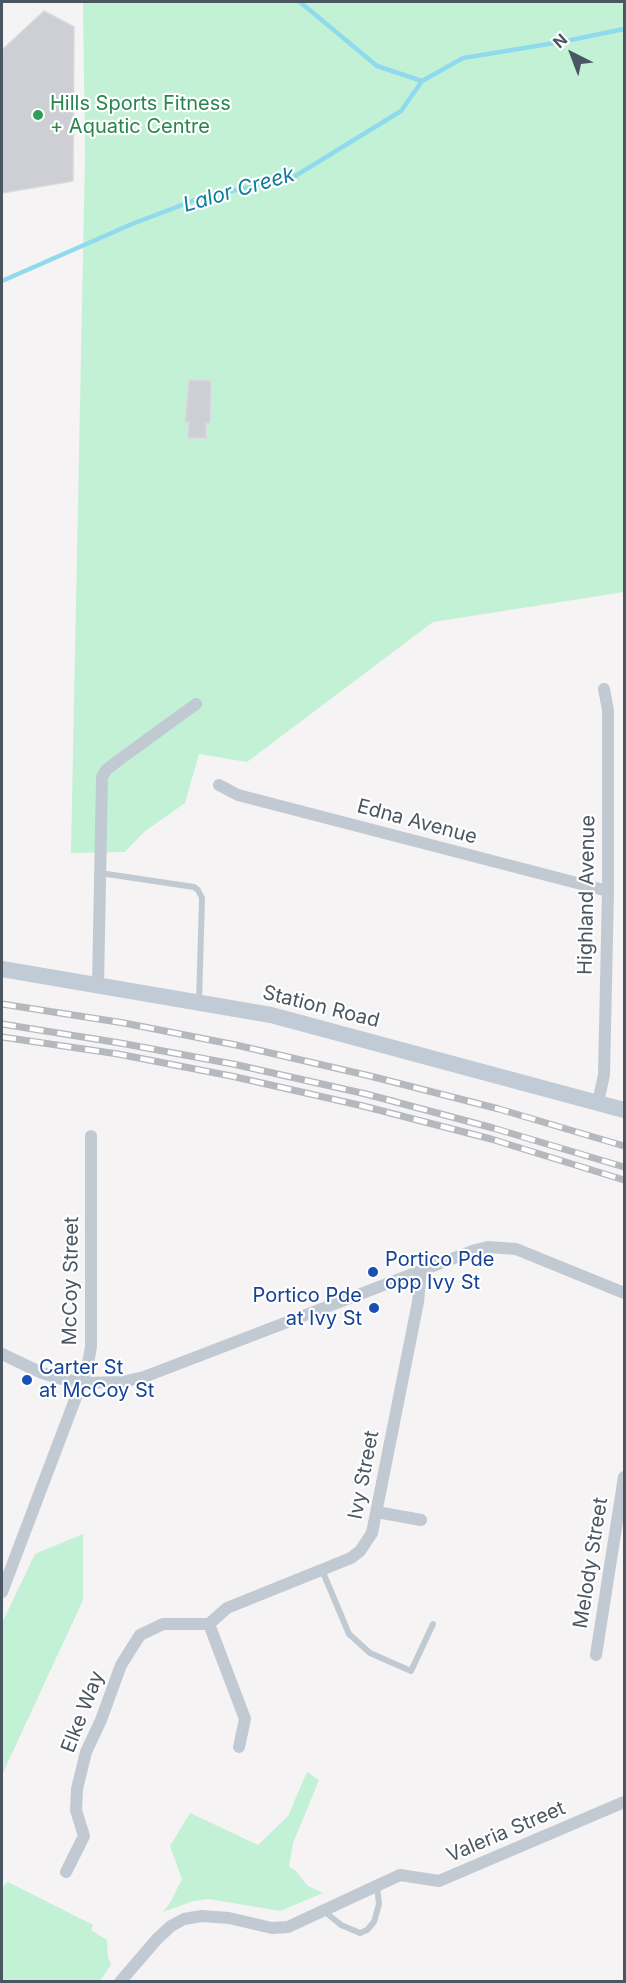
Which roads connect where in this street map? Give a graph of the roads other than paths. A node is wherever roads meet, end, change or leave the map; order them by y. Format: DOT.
graph roads {
  1 [pos="604,689"];
  2 [pos="196,704"];
  3 [pos="219,785"];
  4 [pos="100,873"];
  5 [pos="608,891"];
  6 [pos="2,969"];
  7 [pos="98,986"];
  8 [pos="199,1002"];
  9 [pos="598,1102"];
  10 [pos="624,1110"];
  11 [pos="91,1136"];
  12 [pos="421,1271"];
  13 [pos="624,1293"];
  14 [pos="2,1354"];
  15 [pos="83,1383"];
  16 [pos="624,1477"];
  17 [pos="377,1512"];
  18 [pos="421,1520"];
  19 [pos="322,1570"];
  20 [pos="2,1592"];
  21 [pos="208,1624"];
  22 [pos="434,1624"];
  23 [pos="596,1655"];
  24 [pos="239,1748"];
  25 [pos="624,1803"];
  26 [pos="66,1872"];
  27 [pos="377,1886"];
  28 [pos="324,1911"];
  29 [pos="120,1982"];
  1 -- 5 [label="street, Highland Avenue"];
  2 -- 4 [label="street"];
  3 -- 5 [label="street, Edna Avenue"];
  4 -- 7 [label="street"];
  4 -- 8 [label="lane"];
  5 -- 9 [label="street, Highland Avenue"];
  6 -- 7 [label="main road, Station Road"];
  7 -- 8 [label="main road, Station Road"];
  8 -- 9 [label="main road, Station Road"];
  9 -- 10 [label="main road, Station Road"];
  11 -- 15 [label="street, McCoy Street"];
  12 -- 13 [label="street"];
  12 -- 15 [label="street"];
  12 -- 17 [label="street, Ivy Street"];
  14 -- 15 [label="street"];
  15 -- 20 [label="street, McCoy Street"];
  16 -- 23 [label="street, Melody Street"];
  17 -- 18 [label="street"];
  17 -- 19 [label="street, Ivy Street"];
  19 -- 21 [label="street, Ivy Street"];
  19 -- 22 [label="lane"];
  21 -- 24 [label="street"];
  21 -- 26 [label="street, Elke Way"];
  25 -- 27 [label="street, Valeria Street"];
  27 -- 28 [label="street"];
  27 -- 28 [label="lane"];
  28 -- 29 [label="street"];
}
